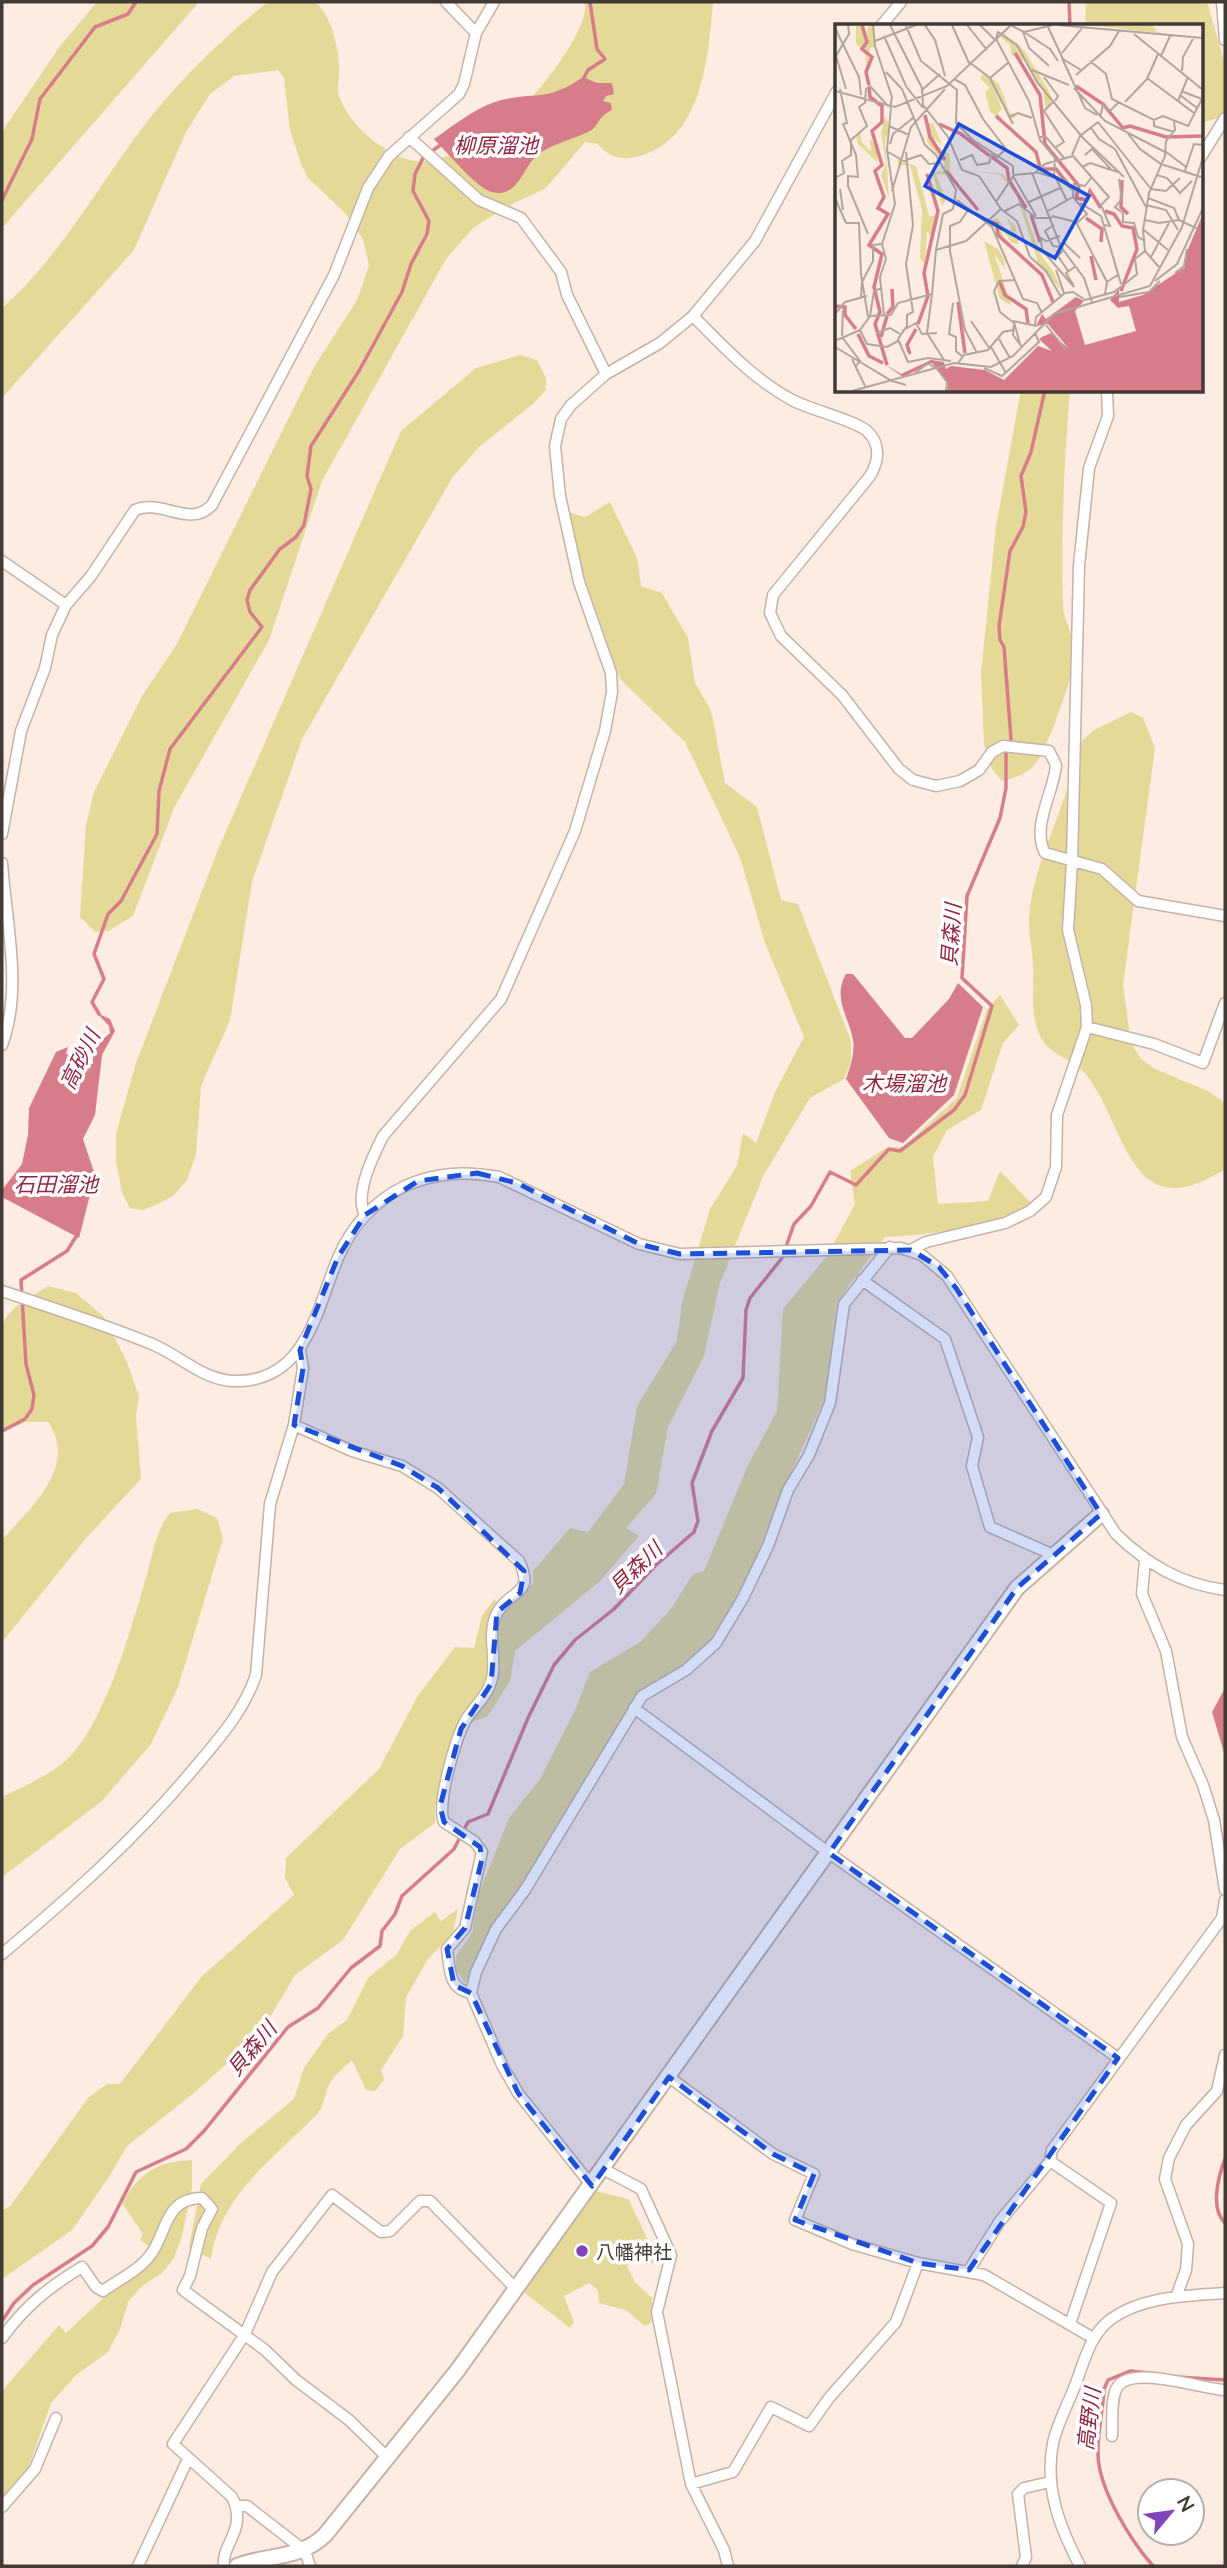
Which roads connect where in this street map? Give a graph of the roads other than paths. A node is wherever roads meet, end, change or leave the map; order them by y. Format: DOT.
graph roads {
  1 [pos="446,2"];
  2 [pos="494,2"];
  3 [pos="901,2"];
  4 [pos="1222,2"];
  5 [pos="883,24"];
  6 [pos="476,33"];
  7 [pos="1225,40"];
  8 [pos="835,96"];
  9 [pos="1225,118"];
  10 [pos="409,137"];
  11 [pos="1202,155"];
  12 [pos="693,316"];
  13 [pos="607,374"];
  14 [pos="1107,392"];
  15 [pos="2,561"];
  16 [pos="66,605"];
  17 [pos="2,834"];
  18 [pos="1072,862"];
  19 [pos="2,863"];
  20 [pos="1225,916"];
  21 [pos="1225,1003"];
  22 [pos="1087,1027"];
  23 [pos="2,1045"];
  24 [pos="365,1215"];
  25 [pos="890,1247"];
  26 [pos="911,1250"];
  27 [pos="862,1280"];
  28 [pos="2,1291"];
  29 [pos="300,1350"];
  30 [pos="294,1425"];
  31 [pos="1101,1514"];
  32 [pos="1056,1556"];
  33 [pos="1145,1560"];
  34 [pos="1225,1590"];
  35 [pos="634,1708"];
  36 [pos="829,1853"];
  37 [pos="1225,1890"];
  38 [pos="1225,1900"];
  39 [pos="2,1954"];
  40 [pos="471,1993"];
  41 [pos="1225,2056"];
  42 [pos="1118,2058"];
  43 [pos="669,2077"];
  44 [pos="1050,2161"];
  45 [pos="603,2169"];
  46 [pos="592,2186"];
  47 [pos="918,2263"];
  48 [pos="969,2270"];
  49 [pos="516,2289"];
  50 [pos="1225,2292"];
  51 [pos="1176,2297"];
  52 [pos="1070,2324"];
  53 [pos="245,2334"];
  54 [pos="2,2338"];
  55 [pos="1093,2338"];
  56 [pos="1225,2390"];
  57 [pos="57,2418"];
  58 [pos="1112,2435"];
  59 [pos="388,2458"];
  60 [pos="188,2459"];
  61 [pos="1050,2482"];
  62 [pos="691,2484"];
  63 [pos="236,2506"];
  64 [pos="2,2507"];
  65 [pos="305,2551"];
  66 [pos="138,2566"];
  67 [pos="223,2566"];
  68 [pos="237,2566"];
  69 [pos="310,2566"];
  70 [pos="729,2566"];
  71 [pos="1022,2566"];
  72 [pos="1080,2566"];
  1 -- 6 [label="street"];
  2 -- 6 [label="street"];
  3 -- 5 [label="street"];
  4 -- 7 [label="street"];
  6 -- 10 [label="street"];
  8 -- 12 [label="street"];
  9 -- 11 [label="street"];
  10 -- 13 [label="street"];
  10 -- 16 [label="street"];
  12 -- 13 [label="street"];
  12 -- 18 [label="street"];
  13 -- 24 [label="street"];
  14 -- 18 [label="street"];
  15 -- 16 [label="street"];
  16 -- 17 [label="street"];
  18 -- 20 [label="street"];
  18 -- 22 [label="street"];
  19 -- 23 [label="street"];
  21 -- 22 [label="street"];
  22 -- 26 [label="street"];
  24 -- 25 [label="street"];
  24 -- 29 [label="street"];
  25 -- 26 [label="street"];
  25 -- 27 [label="street"];
  26 -- 31 [label="street"];
  27 -- 32 [label="street"];
  27 -- 35 [label="street"];
  28 -- 29 [label="street"];
  29 -- 30 [label="street"];
  30 -- 39 [label="street"];
  30 -- 40 [label="street"];
  31 -- 32 [label="street"];
  31 -- 33 [label="street"];
  32 -- 36 [label="street"];
  33 -- 34 [label="street"];
  33 -- 37 [label="street"];
  35 -- 36 [label="street"];
  35 -- 40 [label="street"];
  36 -- 42 [label="street"];
  36 -- 43 [label="street"];
  38 -- 42 [label="street"];
  40 -- 46 [label="street"];
  41 -- 51 [label="street"];
  42 -- 44 [label="street"];
  43 -- 45 [label="street"];
  43 -- 47 [label="street"];
  44 -- 48 [label="street"];
  44 -- 52 [label="street"];
  45 -- 46 [label="street"];
  45 -- 62 [label="street"];
  46 -- 49 [label="street"];
  47 -- 48 [label="street"];
  47 -- 62 [label="street"];
  48 -- 52 [label="street"];
  49 -- 53 [label="street"];
  49 -- 59 [label="street"];
  50 -- 51 [label="street"];
  51 -- 55 [label="street"];
  52 -- 55 [label="street"];
  53 -- 54 [label="street"];
  53 -- 59 [label="street"];
  53 -- 60 [label="street"];
  55 -- 61 [label="street"];
  56 -- 58 [label="street"];
  57 -- 64 [label="street"];
  59 -- 65 [label="street"];
  60 -- 63 [label="street"];
  60 -- 66 [label="street"];
  61 -- 71 [label="street"];
  61 -- 72 [label="street"];
  62 -- 70 [label="street"];
  63 -- 65 [label="street"];
  63 -- 67 [label="street"];
  65 -- 68 [label="street"];
  65 -- 69 [label="street"];
}
